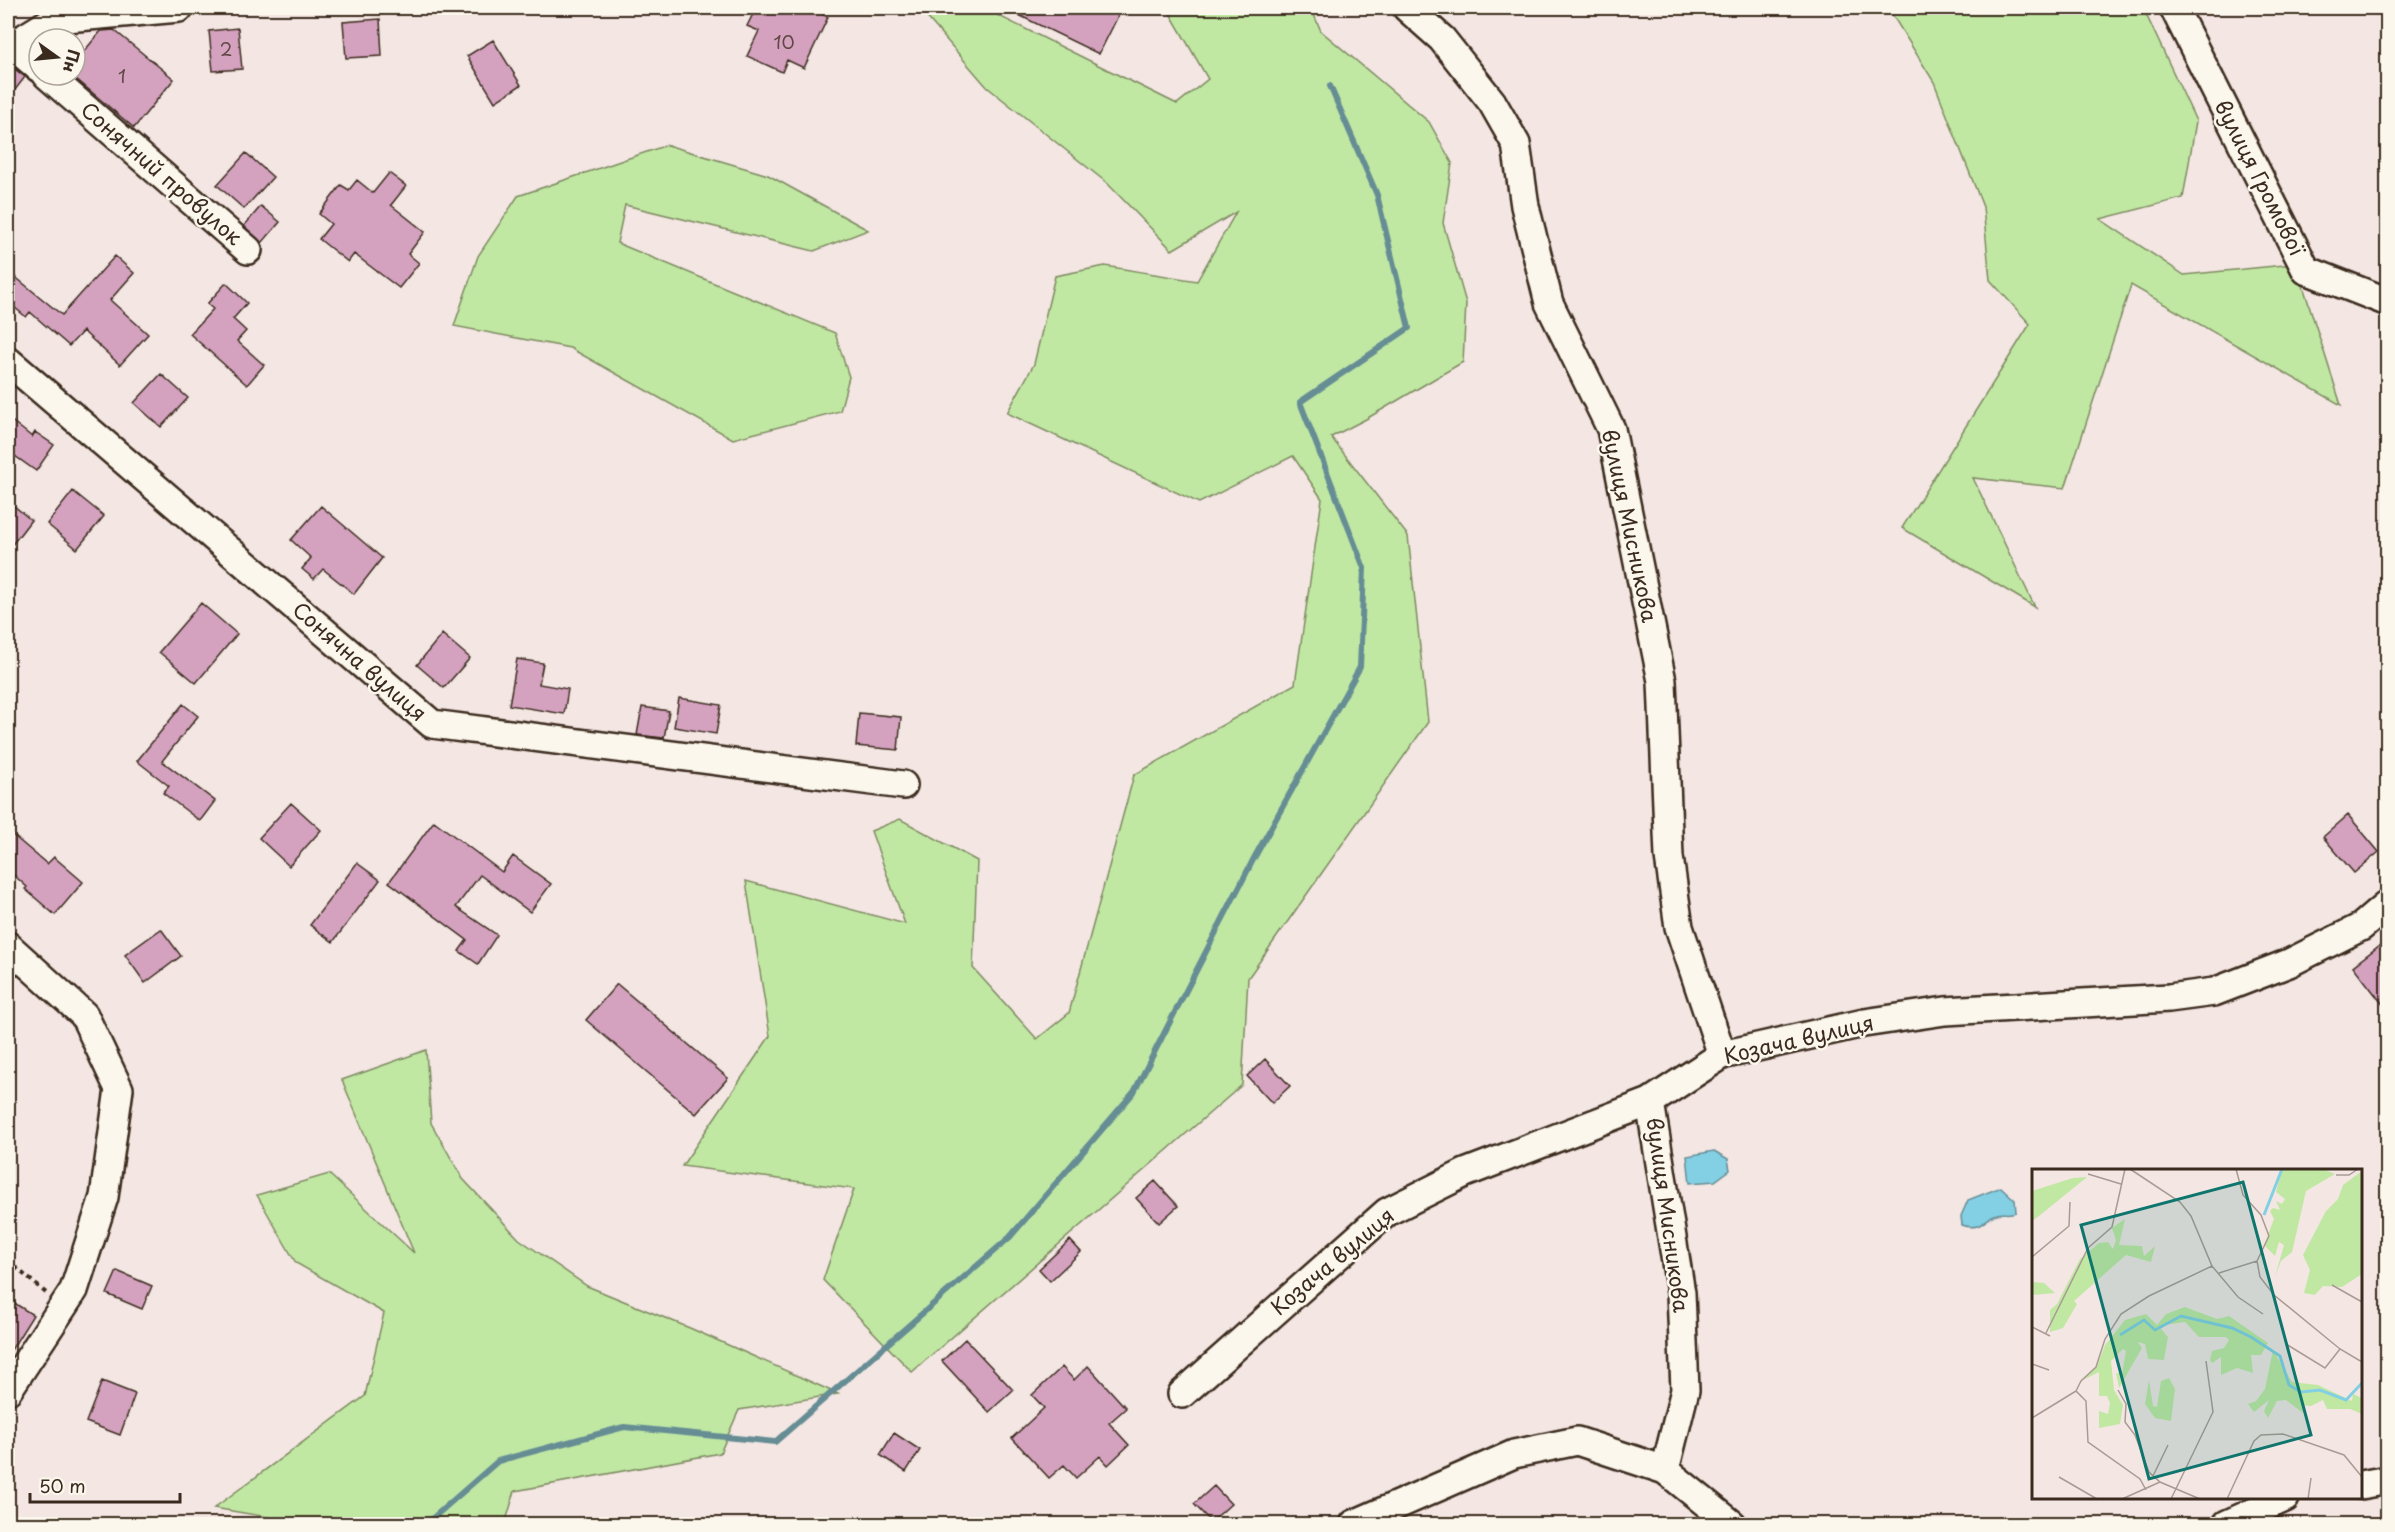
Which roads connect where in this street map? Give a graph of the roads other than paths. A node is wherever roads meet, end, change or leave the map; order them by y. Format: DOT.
graph roads {
  1 [pos="179,8"];
  2 [pos="1407,8"];
  3 [pos="2174,8"];
  4 [pos="10,46"];
  5 [pos="27,59"];
  6 [pos="61,87"];
  7 [pos="248,250"];
  8 [pos="2388,302"];
  9 [pos="8,361"];
  10 [pos="903,785"];
  11 [pos="2388,904"];
  12 [pos="8,946"];
  13 [pos="1722,1055"];
  14 [pos="1650,1102"];
  15 [pos="8,1390"];
  16 [pos="1182,1394"];
  17 [pos="1665,1470"];
  18 [pos="2388,1480"];
  19 [pos="2362,1485"];
  20 [pos="2281,1499"];
  21 [pos="1354,1524"];
  22 [pos="1732,1524"];
  23 [pos="2228,1524"];
  1 -- 4 [label="street"];
  2 -- 13 [label="street, вулиця Мисникова"];
  3 -- 8 [label="street, вулиця Громової"];
  4 -- 5 [label="street"];
  6 -- 7 [label="street, Сонячний провулок"];
  9 -- 10 [label="street, Сонячна вулиця"];
  11 -- 13 [label="street, Козача вулиця"];
  12 -- 15 [label="street"];
  13 -- 14 [label="street, Козача вулиця"];
  14 -- 16 [label="street, Козача вулиця"];
  14 -- 17 [label="street, вулиця Мисникова"];
  17 -- 21 [label="street"];
  17 -- 22 [label="street"];
  18 -- 19 [label="street"];
  20 -- 23 [label="street"];
}
